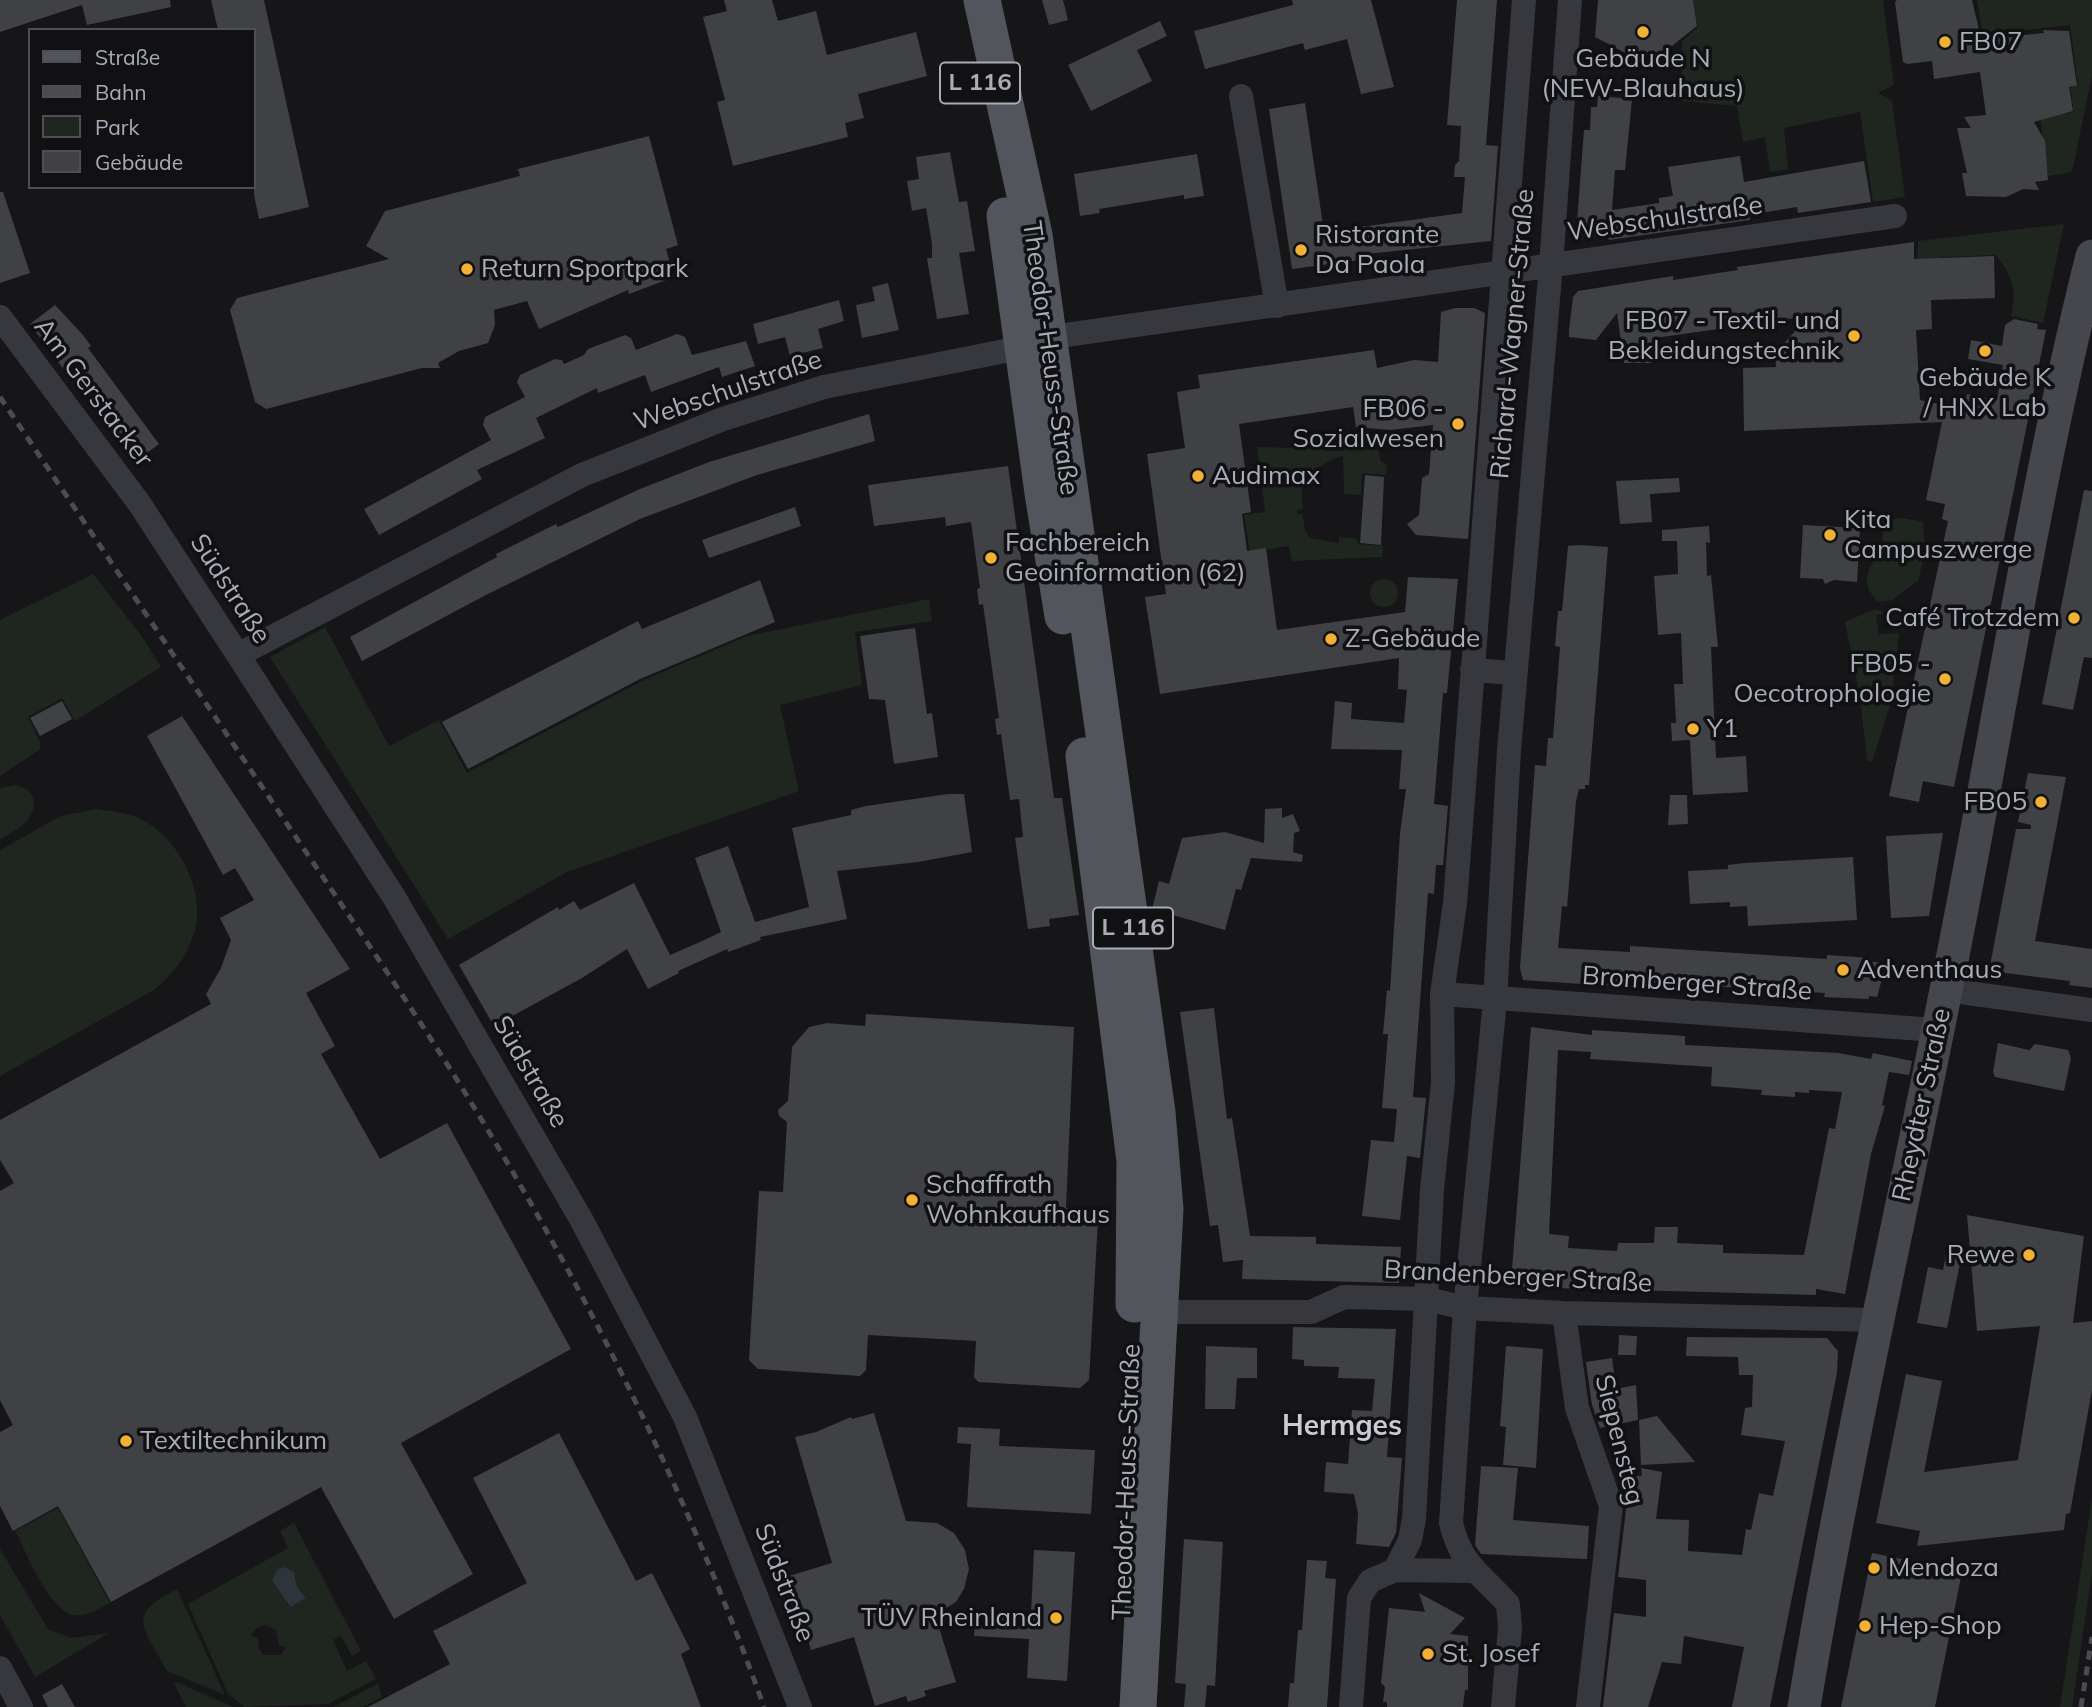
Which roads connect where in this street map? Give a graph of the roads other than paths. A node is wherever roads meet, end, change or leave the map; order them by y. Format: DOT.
graph roads {
  1 [pos="958,0"];
  2 [pos="982,0"];
  3 [pos="1524,0"];
  4 [pos="1570,0"];
  5 [pos="1241,96"];
  6 [pos="1007,162"];
  7 [pos="1895,216"];
  8 [pos="2092,256"];
  9 [pos="1551,265"];
  10 [pos="1504,271"];
  11 [pos="1277,306"];
  12 [pos="0,317"];
  13 [pos="1044,341"];
  14 [pos="139,503"];
  15 [pos="238,655"];
  16 [pos="1472,670"];
  17 [pos="1515,673"];
  18 [pos="1946,990"];
  19 [pos="1442,994"];
  20 [pos="1495,1000"];
  21 [pos="2092,1010"];
  22 [pos="1936,1030"];
  23 [pos="1137,1257"];
  24 [pos="1427,1299"];
  25 [pos="1465,1308"];
  26 [pos="1159,1312"];
  27 [pos="1564,1313"];
  28 [pos="1876,1320"];
  29 [pos="1395,1570"];
  30 [pos="1472,1571"];
  31 [pos="0,1668"];
  32 [pos="21,1707"];
  33 [pos="800,1707"];
  34 [pos="1115,1707"];
  35 [pos="1138,1707"];
  36 [pos="1351,1707"];
  37 [pos="1503,1707"];
  38 [pos="1587,1707"];
  39 [pos="1804,1707"];
  1 -- 6 [label="main road, L 116"];
  2 -- 6 [label="main road, L 116"];
  3 -- 10 [label="street, Richard-Wagner-Straße"];
  4 -- 9 [label="street, Richard-Wagner-Straße"];
  5 -- 11 [label="street"];
  6 -- 13 [label="main road, Theodor-Heuss-Straße / L 116"];
  7 -- 9 [label="street, Webschulstraße"];
  8 -- 18 [label="main road, Rheydter Straße"];
  9 -- 10 [label="street, Webschulstraße"];
  9 -- 17 [label="street, Richard-Wagner-Straße"];
  10 -- 11 [label="street, Webschulstraße"];
  10 -- 16 [label="street, Richard-Wagner-Straße"];
  11 -- 13 [label="street, Webschulstraße"];
  12 -- 14 [label="street, Am Gerstacker"];
  13 -- 15 [label="street, Webschulstraße"];
  13 -- 23 [label="main road, Theodor-Heuss-Straße / L 116"];
  13 -- 26 [label="main road, Theodor-Heuss-Straße / L 116"];
  14 -- 15 [label="street, Südstraße"];
  15 -- 33 [label="street, Südstraße"];
  16 -- 17 [label="street"];
  16 -- 19 [label="street, Richard-Wagner-Straße"];
  17 -- 20 [label="street, Richard-Wagner-Straße"];
  18 -- 21 [label="street"];
  18 -- 22 [label="main road, Rheydter Straße"];
  19 -- 20 [label="street"];
  19 -- 24 [label="street, Richard-Wagner-Straße"];
  20 -- 22 [label="street, Bromberger Straße"];
  20 -- 25 [label="street, Richard-Wagner-Straße"];
  22 -- 28 [label="main road, Rheydter Straße"];
  23 -- 26 [label="street, Theodor-Heuss-Straße"];
  23 -- 34 [label="main road, Theodor-Heuss-Straße / L 116"];
  24 -- 25 [label="street, Brandenberger Straße"];
  24 -- 26 [label="street, Brandenberger Straße"];
  24 -- 29 [label="street, Richard-Wagner-Straße"];
  25 -- 27 [label="street, Brandenberger Straße"];
  25 -- 30 [label="street, Richard-Wagner-Straße"];
  26 -- 35 [label="main road, Theodor-Heuss-Straße / L 116"];
  27 -- 28 [label="street, Brandenberger Straße"];
  27 -- 38 [label="street, Siepensteg"];
  28 -- 39 [label="main road, Rheydter Straße"];
  29 -- 30 [label="street"];
  29 -- 36 [label="street"];
  30 -- 37 [label="street, Richard-Wagner-Straße"];
  31 -- 32 [label="street"];
}
